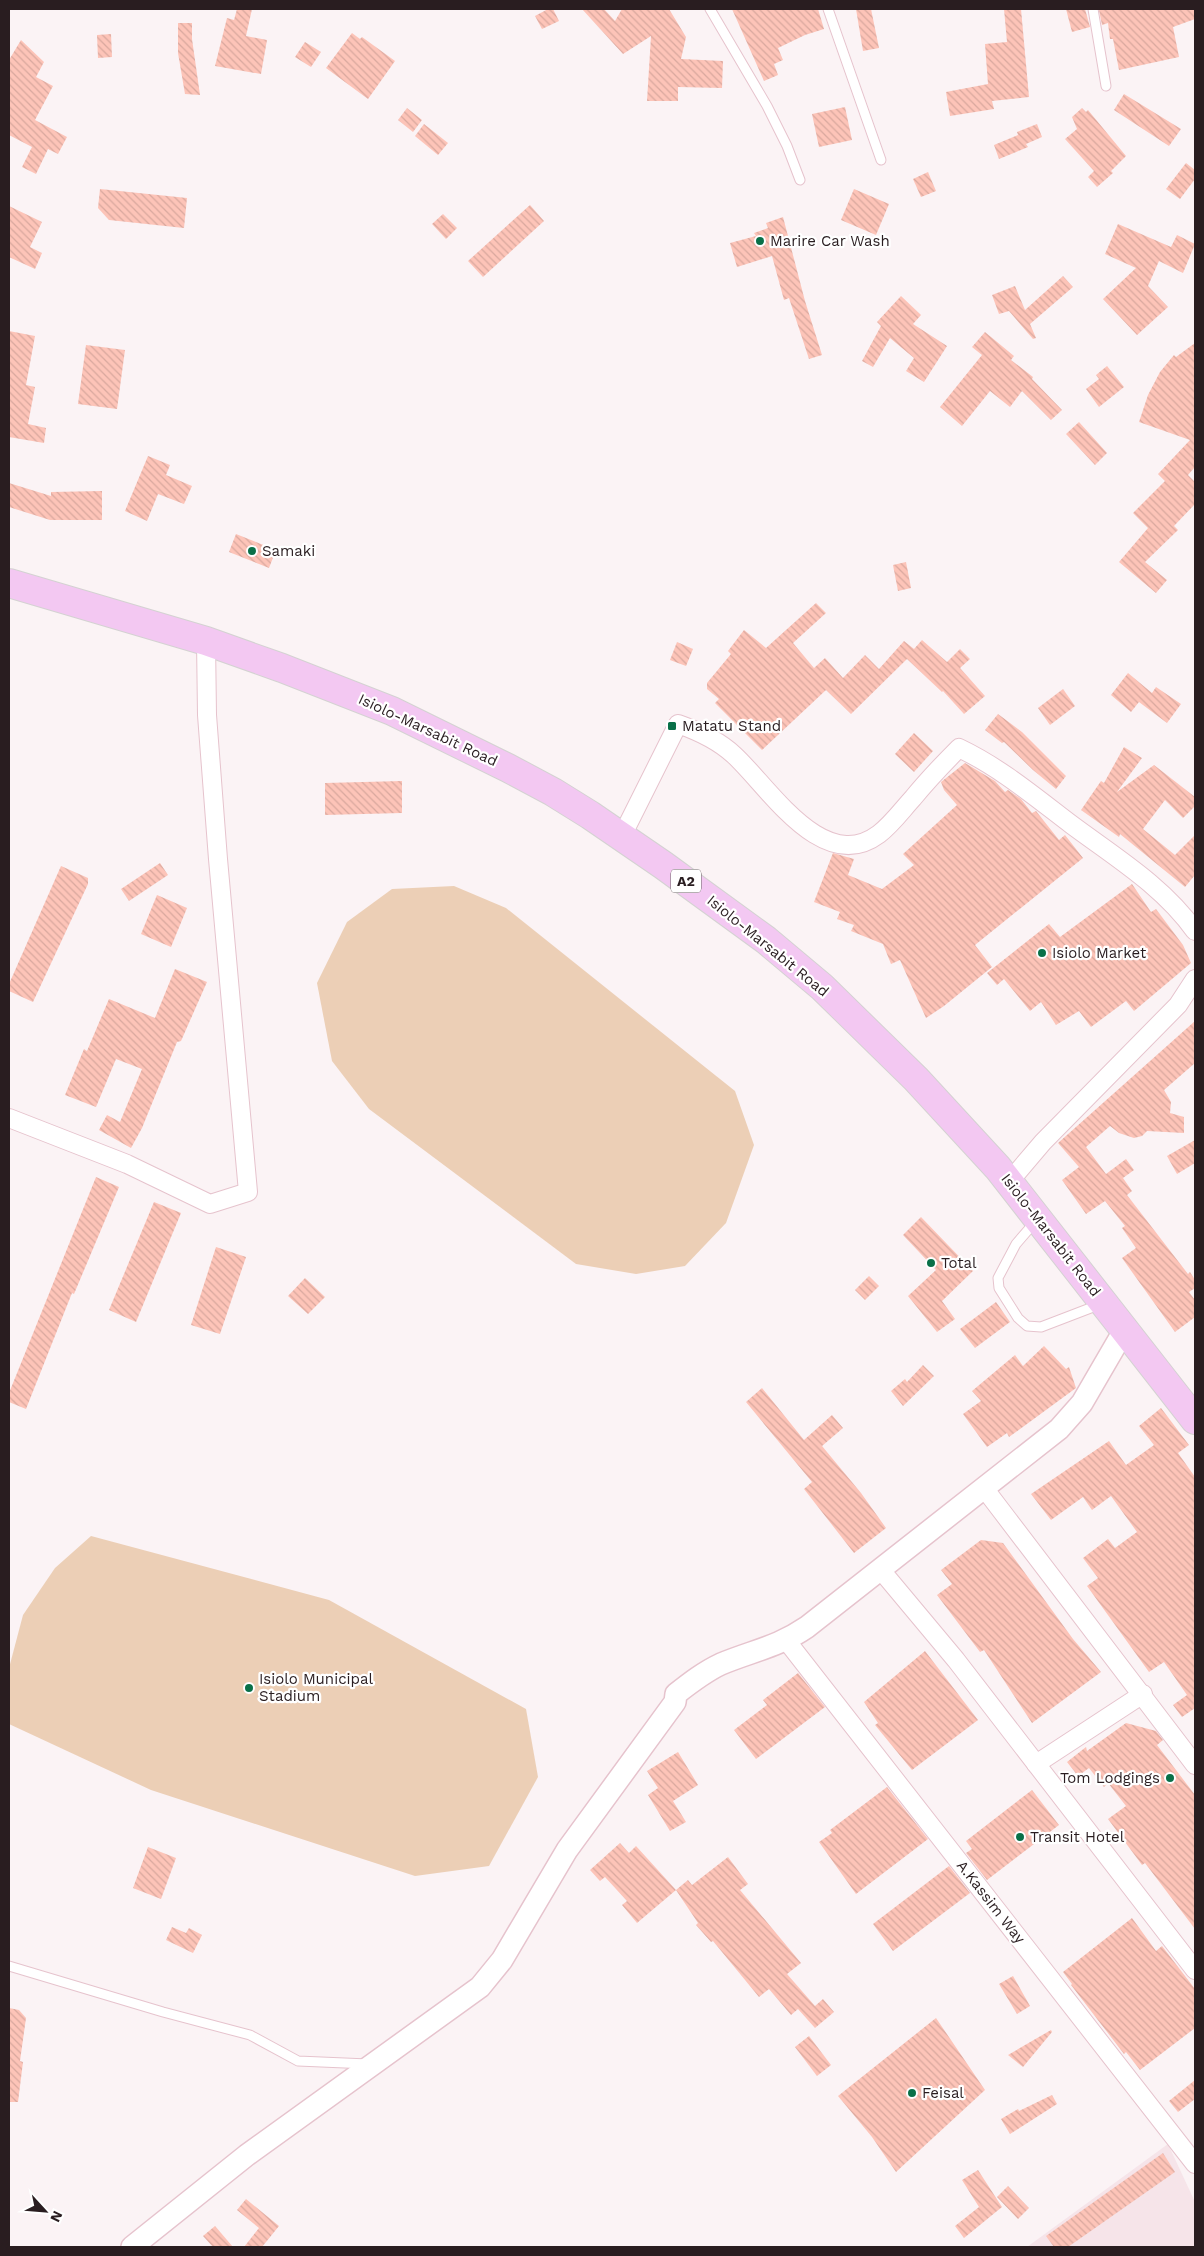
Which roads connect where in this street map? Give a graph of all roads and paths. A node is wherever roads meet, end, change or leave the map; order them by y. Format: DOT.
graph roads {
  1 [pos="710,9"];
  2 [pos="828,9"];
  3 [pos="1093,9"];
  4 [pos="1106,86"];
  5 [pos="880,160"];
  6 [pos="800,180"];
  7 [pos="9,582"];
  8 [pos="206,641"];
  9 [pos="622,836"];
  10 [pos="1195,930"];
  11 [pos="1195,979"];
  12 [pos="9,1118"];
  13 [pos="1009,1182"];
  14 [pos="1039,1218"];
  15 [pos="1104,1303"];
  16 [pos="1125,1329"];
  17 [pos="1195,1420"];
  18 [pos="984,1488"];
  19 [pos="880,1569"];
  20 [pos="786,1640"];
  21 [pos="1143,1694"];
  22 [pos="1036,1764"];
  23 [pos="1195,1764"];
  24 [pos="9,1966"];
  25 [pos="1195,1970"];
  26 [pos="376,2064"];
  27 [pos="1195,2164"];
  28 [pos="132,2247"];
  1 -- 6 [label="lane"];
  2 -- 5 [label="lane"];
  3 -- 4 [label="lane"];
  7 -- 8 [label="highway, Isiolo-Marsabit Road / A2"];
  8 -- 9 [label="highway, Isiolo-Marsabit Road / A2"];
  8 -- 12 [label="street"];
  9 -- 10 [label="street"];
  9 -- 13 [label="highway, Isiolo-Marsabit Road / A2"];
  11 -- 13 [label="street"];
  13 -- 14 [label="highway, Isiolo-Marsabit Road / A2"];
  14 -- 15 [label="highway, Isiolo-Marsabit Road / A2"];
  14 -- 15 [label="lane"];
  15 -- 16 [label="highway, Isiolo-Marsabit Road / A2"];
  16 -- 17 [label="highway, Isiolo-Marsabit Road / A2"];
  16 -- 18 [label="street"];
  18 -- 19 [label="street"];
  18 -- 21 [label="street"];
  19 -- 20 [label="street"];
  19 -- 22 [label="street"];
  20 -- 26 [label="street"];
  20 -- 27 [label="street, A.Kassim Way"];
  21 -- 22 [label="street"];
  21 -- 23 [label="street"];
  22 -- 25 [label="street"];
  24 -- 26 [label="lane"];
  26 -- 28 [label="street"];
}
